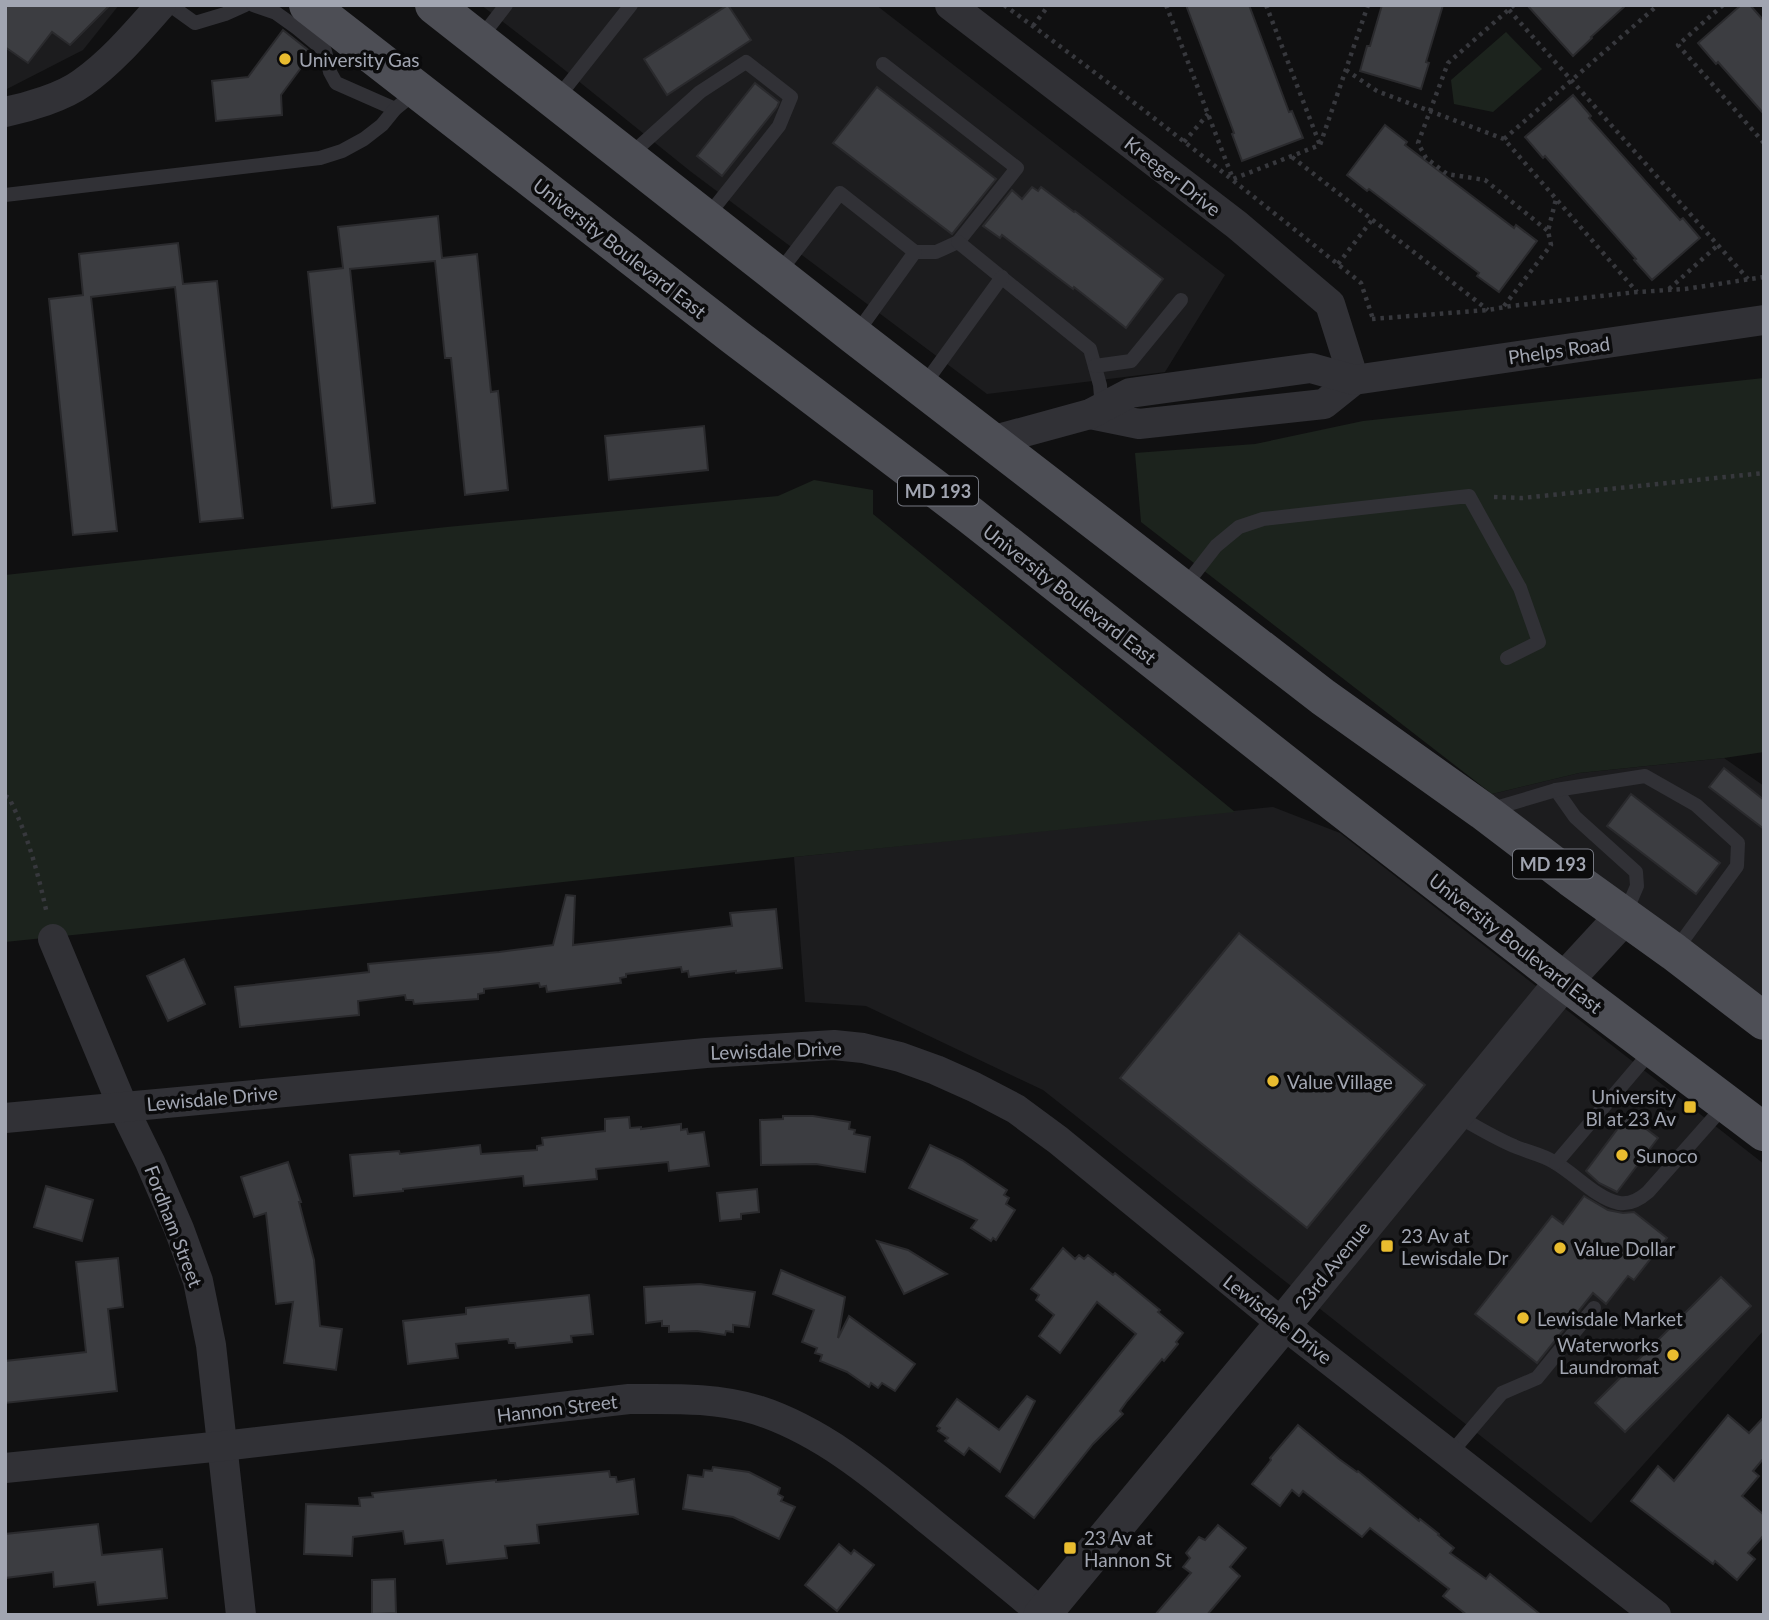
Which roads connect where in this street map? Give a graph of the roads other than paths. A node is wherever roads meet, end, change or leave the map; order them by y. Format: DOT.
graph roads {
  1 [pos="161,5"];
  2 [pos="170,5"];
  3 [pos="245,5"];
  4 [pos="253,5"];
  5 [pos="308,5"];
  6 [pos="506,5"];
  7 [pos="631,5"];
  8 [pos="950,5"];
  9 [pos="436,6"];
  10 [pos="479,41"];
  11 [pos="883,64"];
  12 [pos="406,100"];
  13 [pos="555,101"];
  14 [pos="5,112"];
  15 [pos="627,158"];
  16 [pos="5,195"];
  17 [pos="706,219"];
  18 [pos="958,242"];
  19 [pos="915,252"];
  20 [pos="777,275"];
  21 [pos="1002,278"];
  22 [pos="1181,300"];
  23 [pos="1764,320"];
  24 [pos="855,336"];
  25 [pos="1095,366"];
  26 [pos="1354,380"];
  27 [pos="922,387"];
  28 [pos="1096,411"];
  29 [pos="991,441"];
  30 [pos="1183,589"];
  31 [pos="1507,659"];
  32 [pos="1556,790"];
  33 [pos="1483,811"];
  34 [pos="1624,916"];
  35 [pos="52,939"];
  36 [pos="1674,952"];
  37 [pos="1564,981"];
  38 [pos="1764,1021"];
  39 [pos="1654,1048"];
  40 [pos="1726,1104"];
  41 [pos="123,1107"];
  42 [pos="1456,1115"];
  43 [pos="5,1118"];
  44 [pos="1764,1132"];
  45 [pos="1556,1163"];
  46 [pos="1594,1308"];
  47 [pos="1283,1324"];
  48 [pos="223,1446"];
  49 [pos="1450,1454"];
  50 [pos="5,1468"];
  51 [pos="1043,1614"];
  52 [pos="241,1615"];
  53 [pos="1657,1615"];
  1 -- 14 [label="street"];
  2 -- 3 [label="lane"];
  4 -- 12 [label="lane"];
  5 -- 12 [label="main road, University Boulevard East / MD 193"];
  6 -- 10 [label="lane"];
  7 -- 13 [label="lane"];
  8 -- 26 [label="street, Kreeger Drive"];
  9 -- 10 [label="main road, MD 193"];
  10 -- 13 [label="main road, MD 193"];
  11 -- 18 [label="lane"];
  12 -- 16 [label="lane"];
  12 -- 37 [label="main road, University Boulevard East / MD 193"];
  13 -- 15 [label="main road, MD 193"];
  15 -- 17 [label="main road, MD 193"];
  15 -- 17 [label="lane"];
  17 -- 20 [label="main road, MD 193"];
  18 -- 19 [label="lane"];
  18 -- 21 [label="lane"];
  19 -- 20 [label="lane"];
  19 -- 24 [label="lane"];
  20 -- 24 [label="main road, MD 193"];
  21 -- 25 [label="lane"];
  21 -- 27 [label="lane"];
  22 -- 25 [label="lane"];
  23 -- 26 [label="street, Phelps Road"];
  24 -- 27 [label="main road, MD 193"];
  25 -- 28 [label="lane"];
  26 -- 28 [label="street, Phelps Road"];
  27 -- 29 [label="main road, MD 193"];
  28 -- 29 [label="street, Phelps Road"];
  29 -- 30 [label="main road, MD 193"];
  30 -- 31 [label="lane"];
  30 -- 33 [label="main road, MD 193"];
  32 -- 33 [label="lane"];
  32 -- 34 [label="lane"];
  32 -- 36 [label="lane"];
  33 -- 34 [label="main road, MD 193"];
  34 -- 36 [label="main road, MD 193"];
  34 -- 37 [label="street, 23rd Avenue"];
  35 -- 41 [label="street, Fordham Street"];
  36 -- 38 [label="main road, MD 193"];
  37 -- 39 [label="main road, University Boulevard East / MD 193"];
  37 -- 42 [label="street, 23rd Avenue"];
  39 -- 40 [label="main road, University Boulevard East / MD 193"];
  39 -- 45 [label="lane"];
  40 -- 44 [label="main road, University Boulevard East / MD 193"];
  40 -- 45 [label="lane"];
  41 -- 43 [label="street, Lewisdale Drive"];
  41 -- 47 [label="street, Lewisdale Drive"];
  41 -- 48 [label="street, Fordham Street"];
  42 -- 45 [label="lane"];
  42 -- 47 [label="street, 23rd Avenue"];
  46 -- 49 [label="lane"];
  47 -- 49 [label="street, Lewisdale Drive"];
  47 -- 51 [label="street, 23rd Avenue"];
  48 -- 50 [label="street, Hannon Street"];
  48 -- 51 [label="street, Hannon Street"];
  48 -- 52 [label="street, Fordham Street"];
  49 -- 53 [label="street, Lewisdale Drive"];
}
